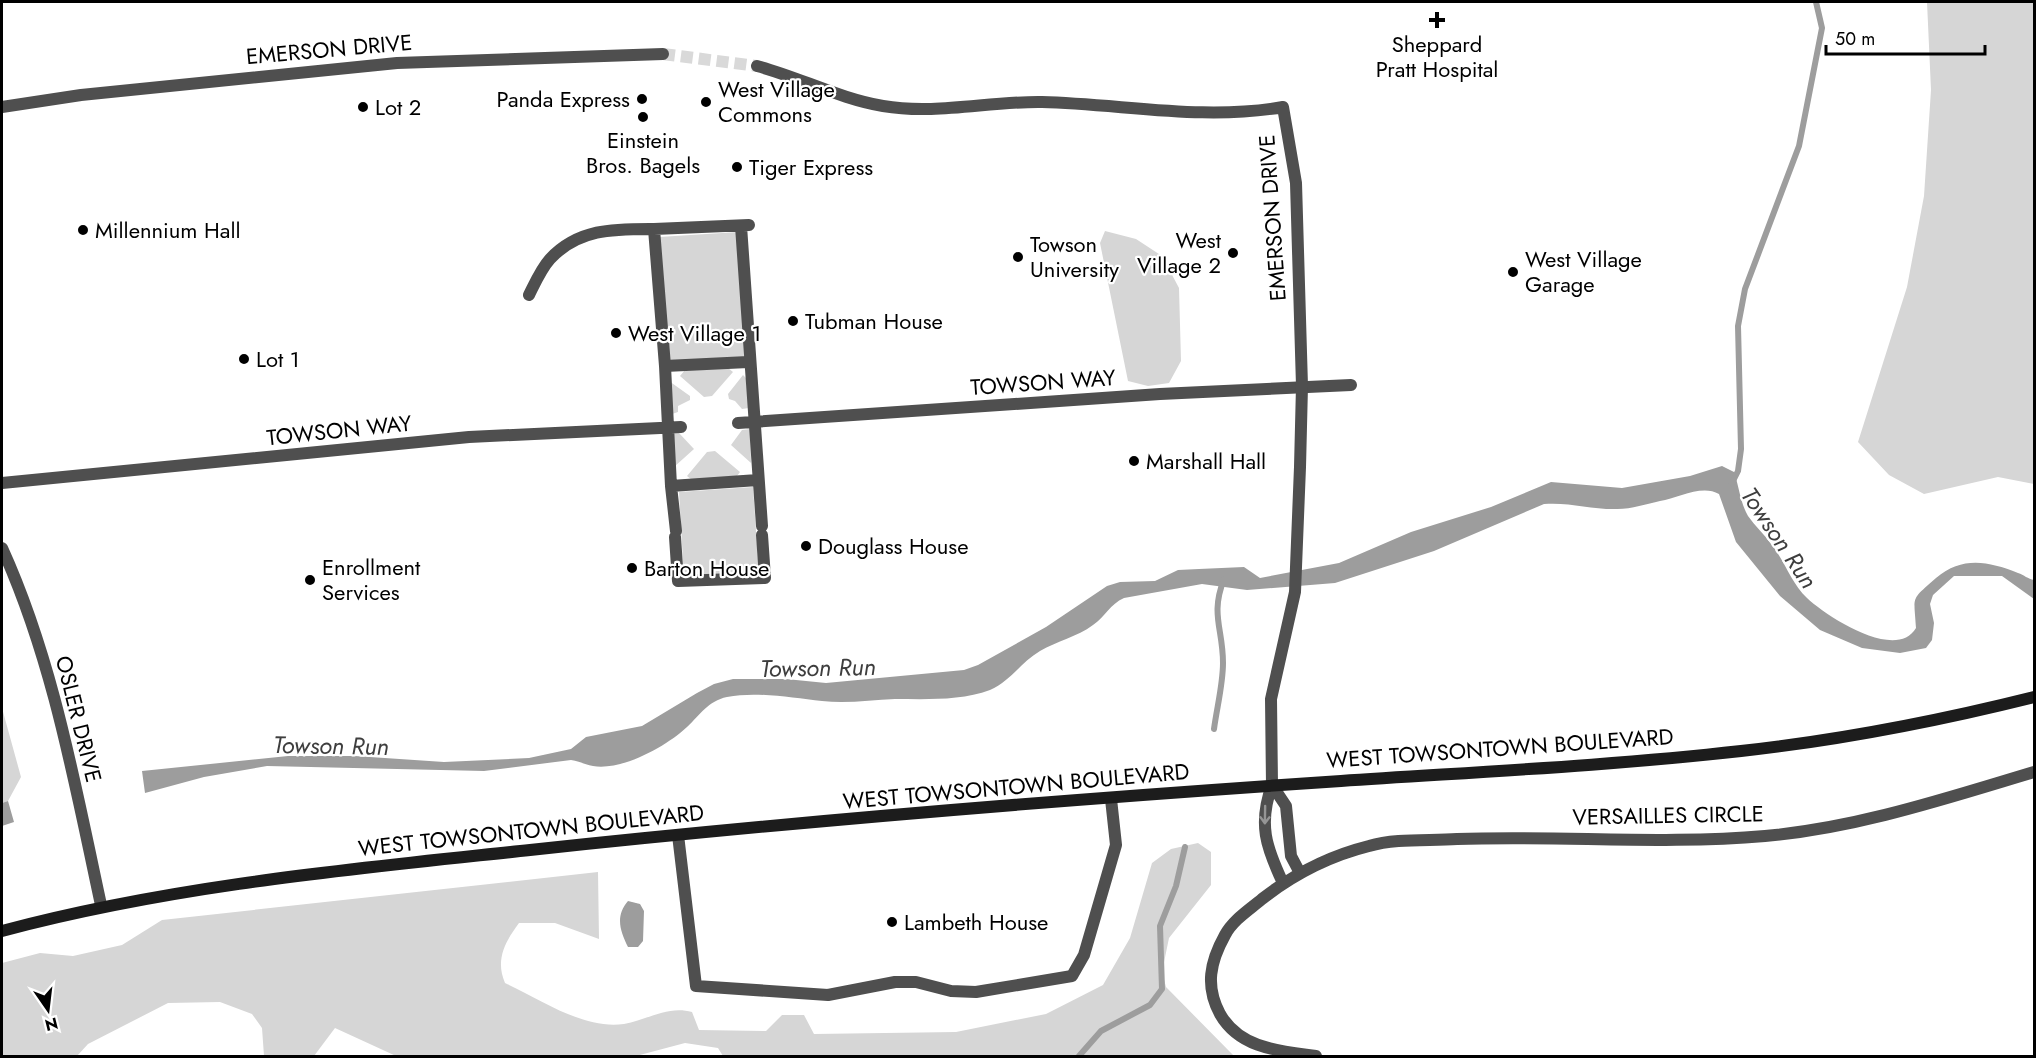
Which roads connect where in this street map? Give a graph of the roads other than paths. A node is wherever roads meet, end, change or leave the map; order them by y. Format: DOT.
graph roads {
  1 [pos="663,54"];
  2 [pos="757,66"];
  3 [pos="2,107"];
  4 [pos="654,229"];
  5 [pos="529,295"];
  6 [pos="748,362"];
  7 [pos="665,366"];
  8 [pos="1351,385"];
  9 [pos="1302,386"];
  10 [pos="753,421"];
  11 [pos="738,423"];
  12 [pos="674,427"];
  13 [pos="758,480"];
  14 [pos="2,483"];
  15 [pos="671,486"];
  16 [pos="2,548"];
  17 [pos="2034,697"];
  18 [pos="2034,772"];
  19 [pos="1272,785"];
  20 [pos="1111,799"];
  21 [pos="678,835"];
  22 [pos="1300,873"];
  23 [pos="1283,883"];
  24 [pos="101,906"];
  25 [pos="2,931"];
  26 [pos="1316,1056"];
  1 -- 3 [label="street, EMERSON DRIVE"];
  2 -- 9 [label="street, EMERSON DRIVE"];
  4 -- 5 [label="street"];
  4 -- 6 [label="street"];
  4 -- 7 [label="street"];
  6 -- 7 [label="street"];
  6 -- 10 [label="street"];
  7 -- 12 [label="street"];
  8 -- 9 [label="street, TOWSON WAY"];
  9 -- 10 [label="street, TOWSON WAY"];
  9 -- 19 [label="street, EMERSON DRIVE"];
  10 -- 11 [label="street, TOWSON WAY"];
  10 -- 13 [label="street"];
  12 -- 14 [label="street, TOWSON WAY"];
  12 -- 15 [label="street"];
  13 -- 15 [label="street"];
  13 -- 15 [label="street"];
  16 -- 24 [label="street, OSLER DRIVE"];
  17 -- 19 [label="main road, WEST TOWSONTOWN BOULEVARD"];
  18 -- 22 [label="street, VERSAILLES CIRCLE"];
  19 -- 20 [label="main road, WEST TOWSONTOWN BOULEVARD"];
  19 -- 22 [label="street"];
  19 -- 23 [label="street, one-way"];
  20 -- 21 [label="main road, WEST TOWSONTOWN BOULEVARD"];
  20 -- 21 [label="street"];
  21 -- 24 [label="main road, WEST TOWSONTOWN BOULEVARD"];
  22 -- 23 [label="street, VERSAILLES CIRCLE"];
  23 -- 26 [label="street, VERSAILLES CIRCLE"];
  24 -- 25 [label="main road, WEST TOWSONTOWN BOULEVARD"];
}
